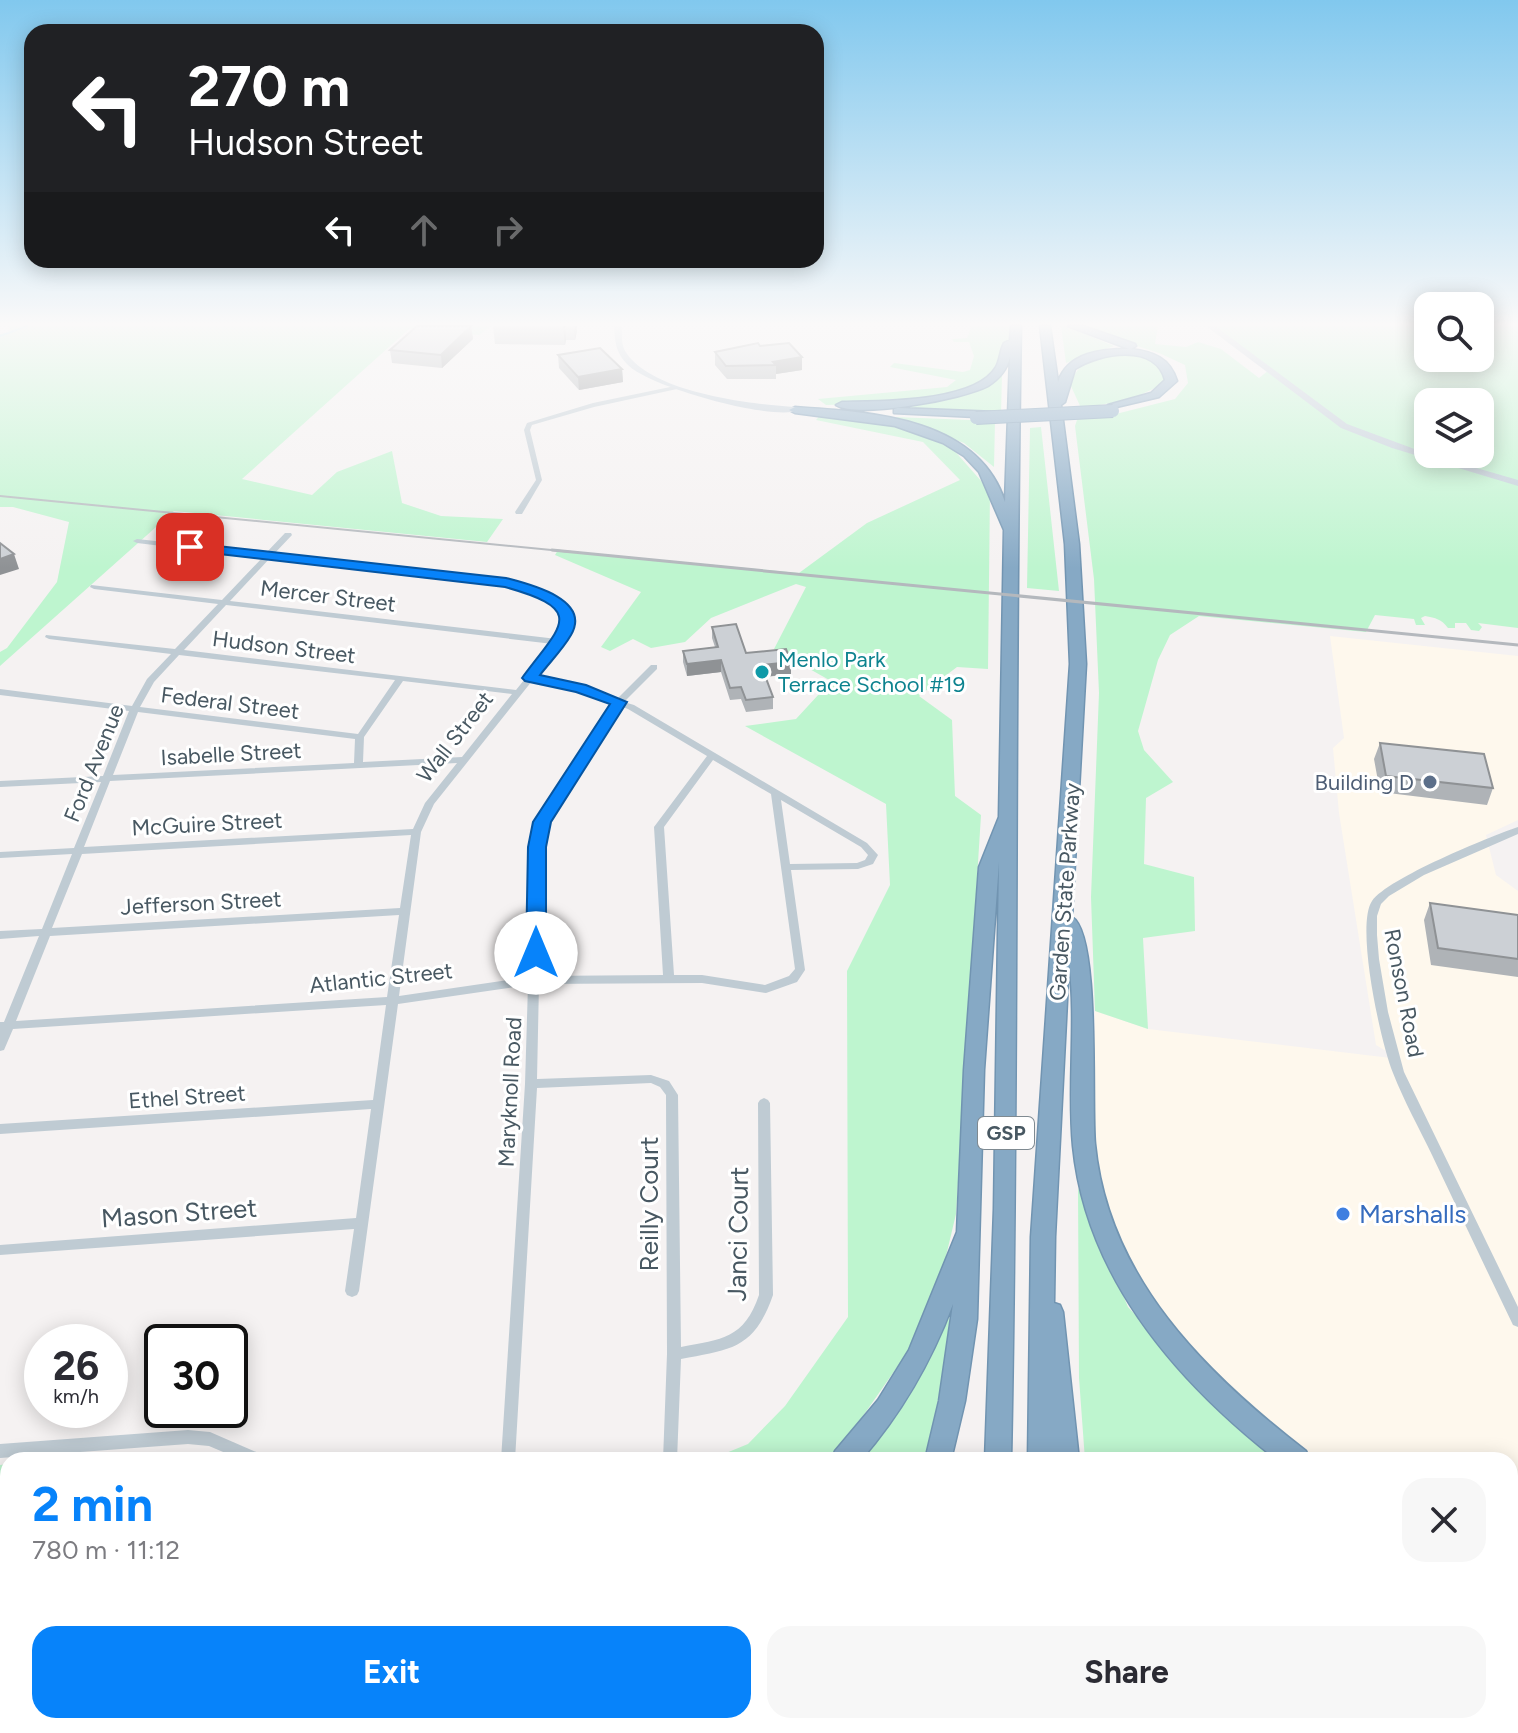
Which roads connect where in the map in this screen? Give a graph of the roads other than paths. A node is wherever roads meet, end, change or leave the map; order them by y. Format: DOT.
graph roads {
  1 [pos="585,407"];
  2 [pos="782,407"];
  3 [pos="814,407"];
  4 [pos="1014,407"];
  5 [pos="1054,407"];
  6 [pos="1056,407"];
  7 [pos="1119,407"];
  8 [pos="1128,407"];
  9 [pos="1316,407"];
  10 [pos="797,408"];
  11 [pos="1112,409"];
  12 [pos="1055,412"];
  13 [pos="1518,483"];
  14 [pos="519,512"];
  15 [pos="1010,533"];
  16 [pos="288,535"];
  17 [pos="137,541"];
  18 [pos="268,557"];
  19 [pos="94,587"];
  20 [pos="224,602"];
  21 [pos="49,637"];
  22 [pos="558,642"];
  23 [pos="176,653"];
  24 [pos="654,667"];
  25 [pos="530,678"];
  26 [pos="400,679"];
  27 [pos="0,692"];
  28 [pos="515,692"];
  29 [pos="619,702"];
  30 [pos="134,710"];
  31 [pos="360,737"];
  32 [pos="712,755"];
  33 [pos="464,760"];
  34 [pos="358,765"];
  35 [pos="107,778"];
  36 [pos="0,784"];
  37 [pos="775,792"];
  38 [pos="1009,806"];
  39 [pos="1518,830"];
  40 [pos="416,832"];
  41 [pos="78,851"];
  42 [pos="0,855"];
  43 [pos="786,867"];
  44 [pos="1065,907"];
  45 [pos="404,911"];
  46 [pos="46,932"];
  47 [pos="0,935"];
  48 [pos="669,978"];
  49 [pos="536,980"];
  50 [pos="392,1001"];
  51 [pos="4,1026"];
  52 [pos="0,1047"];
  53 [pos="531,1084"];
  54 [pos="764,1103"];
  55 [pos="377,1104"];
  56 [pos="0,1129"];
  57 [pos="361,1223"];
  58 [pos="967,1225"];
  59 [pos="1043,1237"];
  60 [pos="0,1250"];
  61 [pos="352,1291"];
  62 [pos="1518,1321"];
  63 [pos="674,1354"];
  64 [pos="0,1451"];
  65 [pos="240,1452"];
  66 [pos="508,1452"];
  67 [pos="670,1452"];
  68 [pos="851,1452"];
  69 [pos="940,1452"];
  70 [pos="998,1452"];
  71 [pos="1041,1452"];
  72 [pos="1065,1452"];
  73 [pos="1287,1452"];
  1 -- 14 [label="street"];
  2 -- 10 [label="street"];
  3 -- 10 [label="highway"];
  4 -- 15 [label="highway, GSP"];
  5 -- 12 [label="highway, Garden State Parkway / GSP"];
  6 -- 12 [label="highway"];
  7 -- 11 [label="highway"];
  8 -- 11 [label="highway"];
  9 -- 13 [label="street"];
  10 -- 11 [label="highway, bridge"];
  10 -- 15 [label="highway"];
  12 -- 44 [label="highway, Garden State Parkway / GSP"];
  15 -- 38 [label="highway, GSP"];
  16 -- 18 [label="street, Ford Avenue"];
  17 -- 18 [label="street"];
  18 -- 20 [label="street, Ford Avenue"];
  18 -- 22 [label="street"];
  19 -- 20 [label="street, Mercer Street"];
  20 -- 22 [label="street, Mercer Street"];
  20 -- 23 [label="street, Ford Avenue"];
  21 -- 23 [label="street, Hudson Street"];
  22 -- 25 [label="street, Wall Street"];
  23 -- 26 [label="street, Hudson Street"];
  23 -- 30 [label="street, Ford Avenue"];
  24 -- 29 [label="street, Maryknoll Road"];
  25 -- 28 [label="street, Wall Street"];
  25 -- 29 [label="street"];
  26 -- 28 [label="street, Hudson Street"];
  26 -- 31 [label="street"];
  27 -- 30 [label="street, Federal Street"];
  28 -- 33 [label="street, Wall Street"];
  29 -- 32 [label="street"];
  29 -- 49 [label="street, Maryknoll Road"];
  30 -- 31 [label="street, Federal Street"];
  30 -- 35 [label="street, Ford Avenue"];
  31 -- 34 [label="street"];
  32 -- 37 [label="street"];
  32 -- 48 [label="street"];
  33 -- 34 [label="street, Isabelle Street"];
  33 -- 40 [label="street, Wall Street"];
  34 -- 35 [label="street, Isabelle Street"];
  35 -- 36 [label="street, Isabelle Street"];
  35 -- 41 [label="street, Ford Avenue"];
  37 -- 43 [label="street"];
  37 -- 43 [label="street"];
  38 -- 58 [label="highway"];
  38 -- 70 [label="highway, GSP"];
  39 -- 62 [label="street, Ronson Road"];
  40 -- 41 [label="street, McGuire Street"];
  40 -- 45 [label="street, Wall Street"];
  41 -- 42 [label="street, McGuire Street"];
  41 -- 46 [label="street, Ford Avenue"];
  43 -- 48 [label="street, Atlantic Street"];
  44 -- 59 [label="highway, Garden State Parkway / GSP"];
  44 -- 73 [label="highway"];
  45 -- 46 [label="street, Jefferson Street"];
  45 -- 50 [label="street, Wall Street"];
  46 -- 47 [label="street, Jefferson Street"];
  46 -- 51 [label="street, Ford Avenue"];
  48 -- 49 [label="street, Atlantic Street"];
  49 -- 50 [label="street, Atlantic Street"];
  49 -- 53 [label="street, Maryknoll Road"];
  50 -- 51 [label="street, Atlantic Street"];
  50 -- 55 [label="street, Wall Street"];
  51 -- 52 [label="street, Ford Avenue"];
  53 -- 63 [label="street, Reilly Court"];
  53 -- 66 [label="street, Maryknoll Road"];
  54 -- 63 [label="street, Janci Court"];
  55 -- 56 [label="street, Ethel Street"];
  55 -- 57 [label="street, Wall Street"];
  57 -- 60 [label="street, Mason Street"];
  57 -- 61 [label="street, Wall Street"];
  58 -- 68 [label="highway"];
  58 -- 69 [label="highway"];
  59 -- 71 [label="highway, Garden State Parkway / GSP"];
  59 -- 72 [label="highway"];
  63 -- 67 [label="street, Reilly Court"];
  64 -- 65 [label="street"];
}
